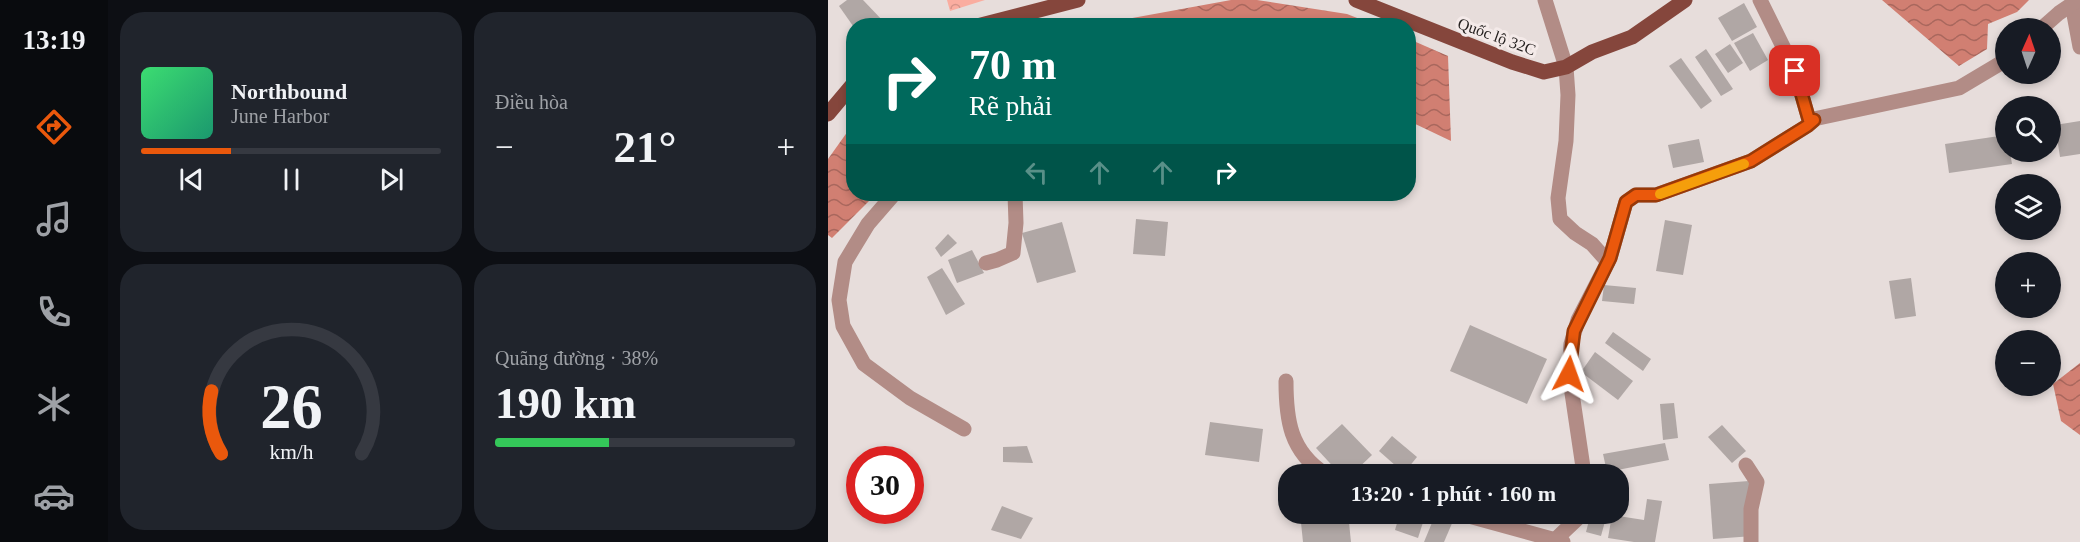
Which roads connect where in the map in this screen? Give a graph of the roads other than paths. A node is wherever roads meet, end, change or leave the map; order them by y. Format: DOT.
graph roads {
  1 [pos="1078,0"];
  2 [pos="1356,0"];
  3 [pos="1545,0"];
  4 [pos="1685,0"];
  5 [pos="1760,0"];
  6 [pos="2075,2"];
  7 [pos="1008,18"];
  8 [pos="1401,18"];
  9 [pos="2055,18"];
  10 [pos="1416,24"];
  11 [pos="2080,47"];
  12 [pos="1566,67"];
  13 [pos="1995,67"];
  14 [pos="846,93"];
  15 [pos="828,114"];
  16 [pos="1809,120"];
  17 [pos="888,201"];
  18 [pos="1015,201"];
  19 [pos="1608,262"];
  20 [pos="986,263"];
  21 [pos="835,326"];
  22 [pos="1286,381"];
  23 [pos="964,429"];
  24 [pos="1309,464"];
  25 [pos="1582,464"];
  26 [pos="1746,465"];
  27 [pos="1498,524"];
  28 [pos="1573,524"];
  29 [pos="1560,541"];
  30 [pos="1751,542"];
  1 -- 7 [label="main road"];
  2 -- 8 [label="main road, Quốc lộ 32C"];
  3 -- 12 [label="street"];
  4 -- 12 [label="main road, Quốc lộ 32C"];
  5 -- 16 [label="street"];
  6 -- 9 [label="street"];
  6 -- 11 [label="street"];
  10 -- 12 [label="main road, Quốc lộ 32C"];
  12 -- 19 [label="street"];
  13 -- 16 [label="street"];
  14 -- 15 [label="main road"];
  16 -- 19 [label="street"];
  17 -- 21 [label="street"];
  18 -- 20 [label="street"];
  19 -- 25 [label="street"];
  21 -- 23 [label="street"];
  22 -- 24 [label="street"];
  26 -- 30 [label="street"];
  27 -- 29 [label="street"];
  28 -- 29 [label="street"];
}
